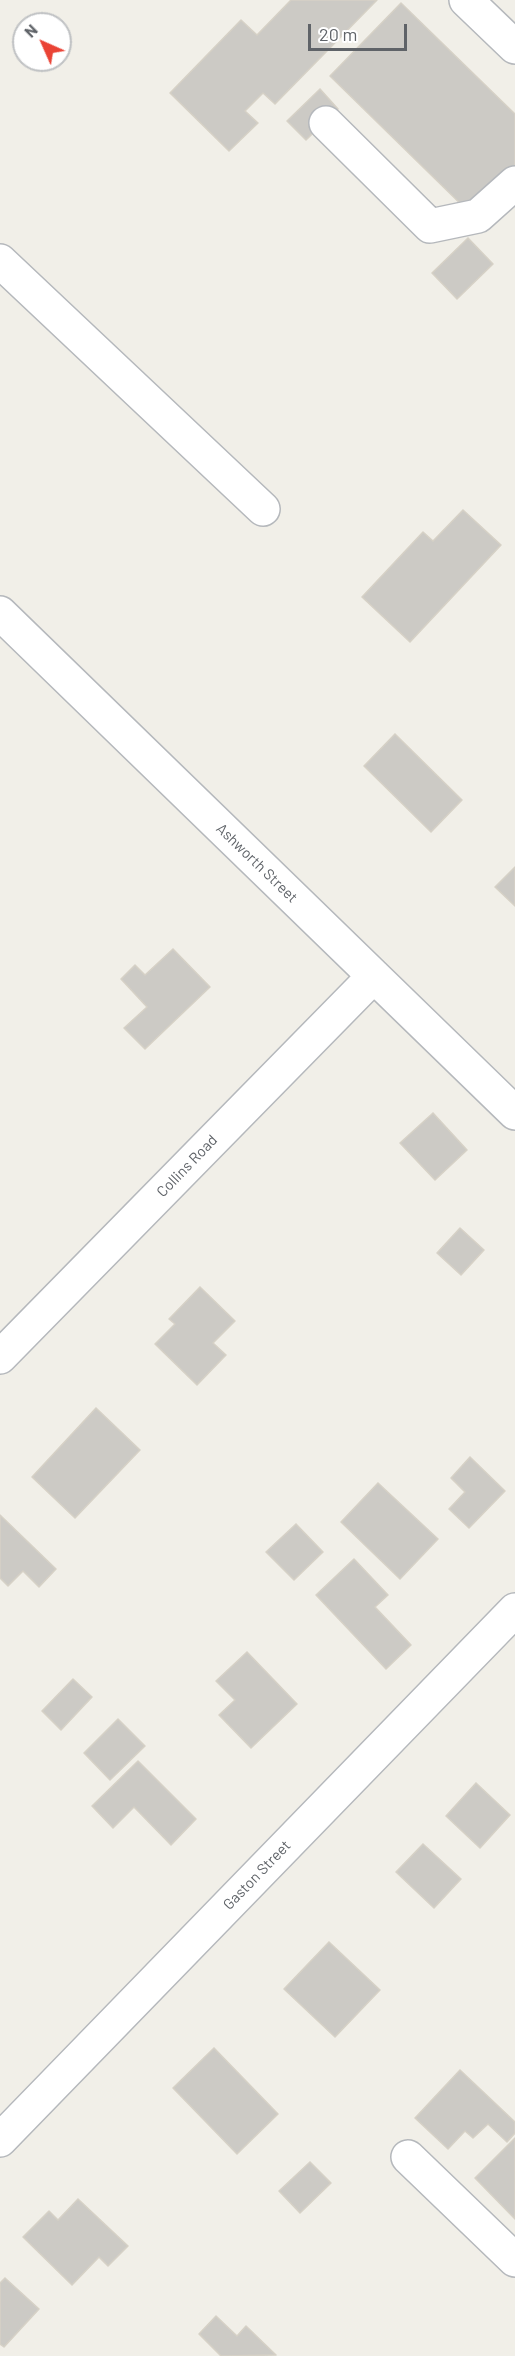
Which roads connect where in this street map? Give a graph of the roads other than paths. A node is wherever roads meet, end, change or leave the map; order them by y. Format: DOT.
graph roads {
  1 [pos="466,0"];
  2 [pos="515,47"];
  3 [pos="326,123"];
  4 [pos="515,183"];
  5 [pos="0,261"];
  6 [pos="263,509"];
  7 [pos="0,613"];
  8 [pos="374,976"];
  9 [pos="515,1113"];
  10 [pos="0,1357"];
  11 [pos="515,1610"];
  12 [pos="0,2140"];
  13 [pos="408,2157"];
  14 [pos="515,2260"];
  1 -- 2 [label="street"];
  3 -- 4 [label="street"];
  5 -- 6 [label="street"];
  7 -- 8 [label="street, Ashworth Street"];
  8 -- 9 [label="street, Ashworth Street"];
  8 -- 10 [label="street, Collins Road"];
  11 -- 12 [label="street, Gaston Street"];
  13 -- 14 [label="street"];
}
